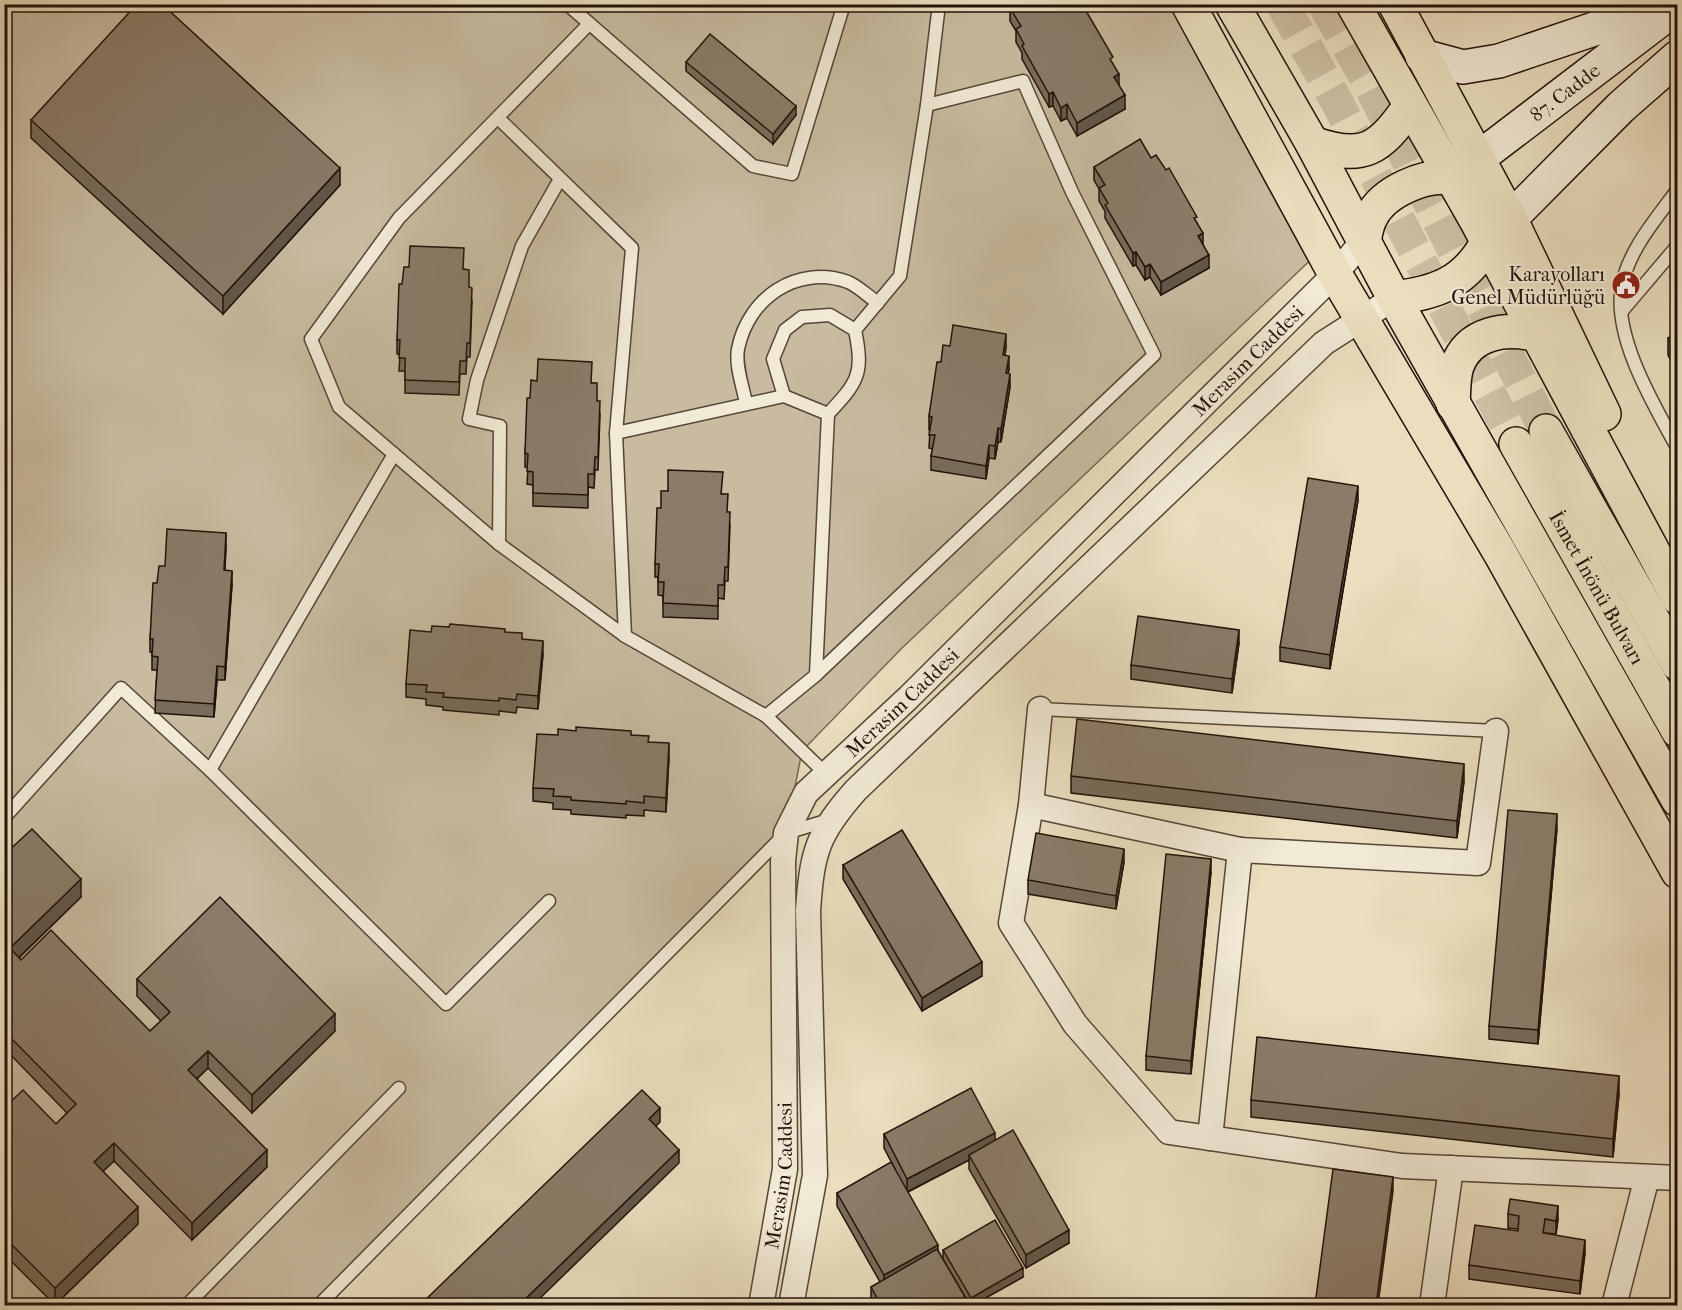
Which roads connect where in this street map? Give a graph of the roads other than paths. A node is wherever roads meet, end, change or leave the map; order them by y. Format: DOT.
graph roads {
  1 [pos="567,4"];
  2 [pos="844,4"];
  3 [pos="939,4"];
  4 [pos="1188,4"];
  5 [pos="1232,4"];
  6 [pos="1353,4"];
  7 [pos="1395,4"];
  8 [pos="1654,4"];
  9 [pos="1677,6"];
  10 [pos="590,24"];
  11 [pos="1422,56"];
  12 [pos="1677,57"];
  13 [pos="927,105"];
  14 [pos="1410,106"];
  15 [pos="498,118"];
  16 [pos="1312,143"];
  17 [pos="1464,169"];
  18 [pos="561,179"];
  19 [pos="1677,189"];
  20 [pos="1510,218"];
  21 [pos="1364,240"];
  22 [pos="1487,243"];
  23 [pos="1677,245"];
  24 [pos="1335,274"];
  25 [pos="1394,298"];
  26 [pos="878,303"];
  27 [pos="1622,310"];
  28 [pos="1359,317"];
  29 [pos="855,330"];
  30 [pos="1537,335"];
  31 [pos="784,396"];
  32 [pos="746,403"];
  33 [pos="1453,404"];
  34 [pos="828,414"];
  35 [pos="1546,431"];
  36 [pos="615,433"];
  37 [pos="1516,444"];
  38 [pos="1677,449"];
  39 [pos="394,454"];
  40 [pos="499,544"];
  41 [pos="1677,550"];
  42 [pos="1677,598"];
  43 [pos="626,636"];
  44 [pos="1677,664"];
  45 [pos="816,675"];
  46 [pos="1040,709"];
  47 [pos="766,716"];
  48 [pos="1496,731"];
  49 [pos="1677,731"];
  50 [pos="210,770"];
  51 [pos="825,773"];
  52 [pos="1677,800"];
  53 [pos="1031,805"];
  54 [pos="4,818"];
  55 [pos="830,820"];
  56 [pos="786,833"];
  57 [pos="1240,850"];
  58 [pos="1677,872"];
  59 [pos="549,901"];
  60 [pos="399,1088"];
  61 [pos="1210,1138"];
  62 [pos="1451,1168"];
  63 [pos="1647,1177"];
  64 [pos="1677,1178"];
  65 [pos="186,1305"];
  66 [pos="318,1305"];
  67 [pos="761,1305"];
  68 [pos="791,1305"];
  69 [pos="1432,1305"];
  70 [pos="1614,1305"];
  1 -- 10 [label="lane"];
  2 -- 10 [label="lane"];
  3 -- 13 [label="lane"];
  4 -- 24 [label="main road"];
  5 -- 16 [label="main road"];
  6 -- 14 [label="main road"];
  7 -- 11 [label="main road"];
  8 -- 11 [label="street"];
  9 -- 17 [label="street, 87. Cadde"];
  10 -- 15 [label="lane"];
  11 -- 17 [label="main road"];
  12 -- 20 [label="street"];
  13 -- 26 [label="lane"];
  13 -- 45 [label="lane"];
  14 -- 16 [label="main road"];
  14 -- 17 [label="main road"];
  15 -- 18 [label="lane"];
  15 -- 39 [label="lane"];
  16 -- 21 [label="main road"];
  17 -- 20 [label="main road"];
  17 -- 21 [label="main road"];
  17 -- 22 [label="main road"];
  18 -- 36 [label="lane"];
  18 -- 40 [label="lane"];
  19 -- 27 [label="lane"];
  20 -- 22 [label="street"];
  20 -- 41 [label="main road"];
  21 -- 24 [label="street, Merasim Caddesi"];
  21 -- 25 [label="main road"];
  22 -- 25 [label="main road"];
  22 -- 30 [label="main road"];
  23 -- 27 [label="lane"];
  24 -- 28 [label="main road"];
  24 -- 51 [label="street, Merasim Caddesi"];
  25 -- 28 [label="street, Merasim Caddesi"];
  25 -- 33 [label="main road"];
  26 -- 29 [label="lane"];
  26 -- 32 [label="lane"];
  27 -- 38 [label="lane"];
  28 -- 55 [label="street, Merasim Caddesi"];
  28 -- 58 [label="main road"];
  29 -- 31 [label="lane"];
  29 -- 34 [label="lane"];
  30 -- 33 [label="main road"];
  30 -- 42 [label="main road"];
  31 -- 32 [label="lane"];
  31 -- 34 [label="lane"];
  32 -- 36 [label="lane"];
  33 -- 52 [label="main road"];
  34 -- 45 [label="lane"];
  35 -- 44 [label="main road, İsmet İnönü Bulvarı"];
  36 -- 43 [label="lane"];
  37 -- 49 [label="main road, İsmet İnönü Bulvarı"];
  39 -- 40 [label="lane"];
  39 -- 50 [label="lane"];
  40 -- 43 [label="lane"];
  43 -- 47 [label="lane"];
  45 -- 47 [label="lane"];
  46 -- 48 [label="lane"];
  46 -- 53 [label="street"];
  47 -- 51 [label="lane"];
  48 -- 57 [label="street"];
  50 -- 54 [label="lane"];
  50 -- 59 [label="lane"];
  51 -- 56 [label="street, Merasim Caddesi"];
  53 -- 57 [label="street"];
  53 -- 61 [label="street"];
  55 -- 56 [label="lane"];
  55 -- 68 [label="street, Merasim Caddesi"];
  56 -- 66 [label="lane"];
  56 -- 67 [label="street, Merasim Caddesi"];
  57 -- 61 [label="street"];
  60 -- 65 [label="lane"];
  61 -- 62 [label="street"];
  62 -- 63 [label="street"];
  62 -- 69 [label="street"];
  63 -- 64 [label="street"];
  63 -- 70 [label="street"];
}
